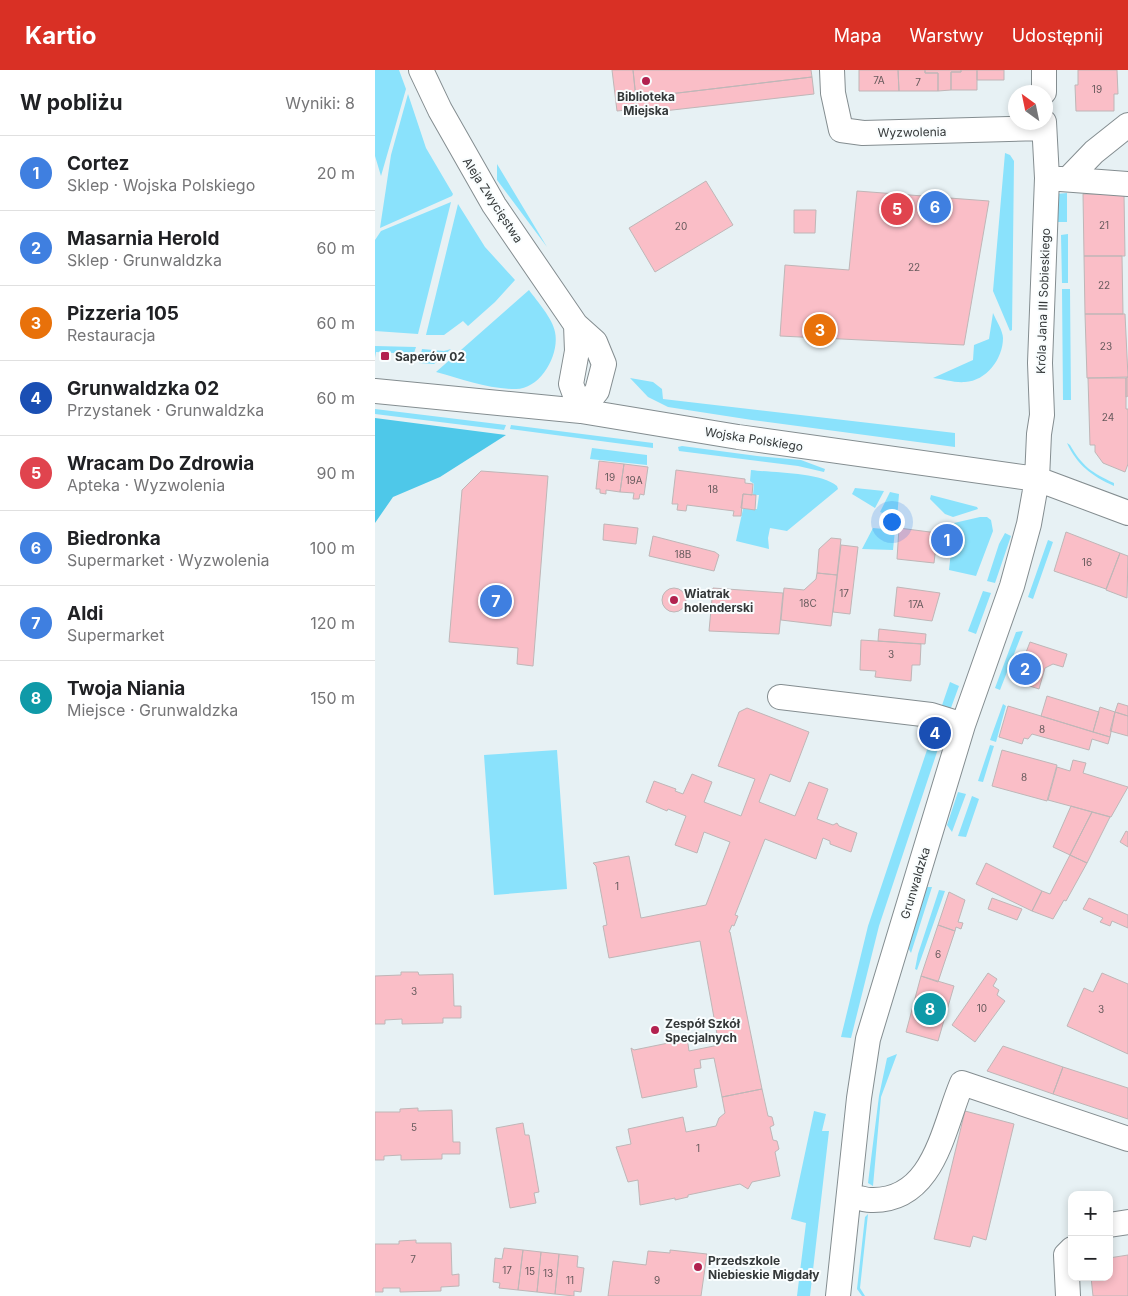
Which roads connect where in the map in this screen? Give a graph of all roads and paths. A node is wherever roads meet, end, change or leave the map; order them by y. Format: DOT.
graph roads {
  1 [pos="421,70"];
  2 [pos="832,70"];
  3 [pos="1044,70"];
  4 [pos="1044,85"];
  5 [pos="1128,125"];
  6 [pos="1008,127"];
  7 [pos="1045,130"];
  8 [pos="1058,178"];
  9 [pos="1128,184"];
  10 [pos="375,391"];
  11 [pos="581,411"];
  12 [pos="1037,479"];
  13 [pos="1128,513"];
  14 [pos="780,697"];
  15 [pos="963,725"];
  16 [pos="1128,1139"];
  17 [pos="849,1195"];
  18 [pos="1128,1222"];
  19 [pos="1113,1224"];
  20 [pos="1068,1253"];
  21 [pos="838,1296"];
  22 [pos="1068,1296"];
  1 -- 11 [label="street, Aleja Zwycięstwa"];
  2 -- 6 [label="street, Wyzwolenia"];
  3 -- 4 [label="street"];
  5 -- 8 [label="street"];
  7 -- 8 [label="street, Króla Jana III Sobieskiego"];
  8 -- 9 [label="street"];
  8 -- 12 [label="street, Króla Jana III Sobieskiego"];
  10 -- 11 [label="street, Wojska Polskiego"];
  11 -- 12 [label="street, Wojska Polskiego"];
  12 -- 13 [label="street, Wojska Polskiego"];
  12 -- 15 [label="street, Grunwaldzka"];
  14 -- 15 [label="street"];
  15 -- 17 [label="street, Grunwaldzka"];
  16 -- 17 [label="street"];
  17 -- 21 [label="street, Grunwaldzka"];
  18 -- 19 [label="street"];
  20 -- 22 [label="street"];
}
